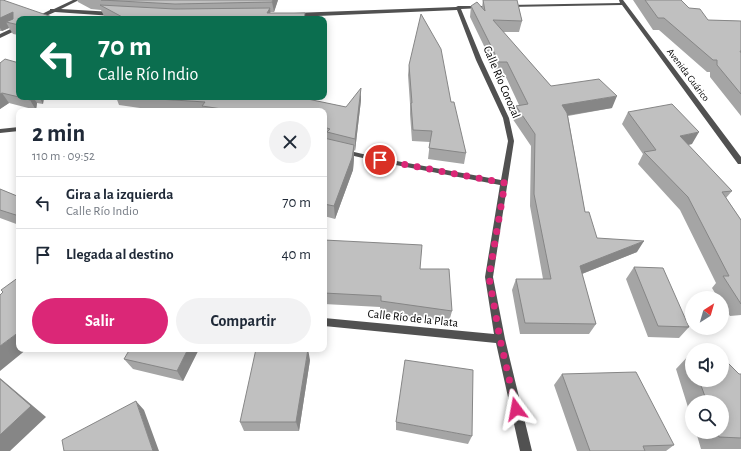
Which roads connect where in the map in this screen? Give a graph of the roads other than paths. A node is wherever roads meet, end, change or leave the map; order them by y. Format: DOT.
graph roads {
  1 [pos="77,0"];
  2 [pos="622,2"];
  3 [pos="500,6"];
  4 [pos="458,7"];
  5 [pos="485,7"];
  6 [pos="52,10"];
  7 [pos="118,14"];
  8 [pos="289,15"];
  9 [pos="41,16"];
  10 [pos="16,28"];
  11 [pos="0,36"];
  12 [pos="16,129"];
  13 [pos="0,131"];
  14 [pos="327,148"];
  15 [pos="741,162"];
  16 [pos="505,183"];
  17 [pos="327,322"];
  18 [pos="500,339"];
  19 [pos="526,451"];
  1 -- 6 [label="street"];
  2 -- 3 [label="street"];
  2 -- 15 [label="street, Avenida Guárico"];
  4 -- 5 [label="street"];
  4 -- 8 [label="street"];
  4 -- 16 [label="street, Calle Río Corozal"];
  6 -- 7 [label="street"];
  6 -- 9 [label="street"];
  10 -- 11 [label="street"];
  12 -- 13 [label="street"];
  14 -- 16 [label="street"];
  16 -- 18 [label="street, Calle Río Corozal"];
  17 -- 18 [label="street, Calle Río de la Plata"];
  18 -- 19 [label="street, Calle Río Corozal"];
}
